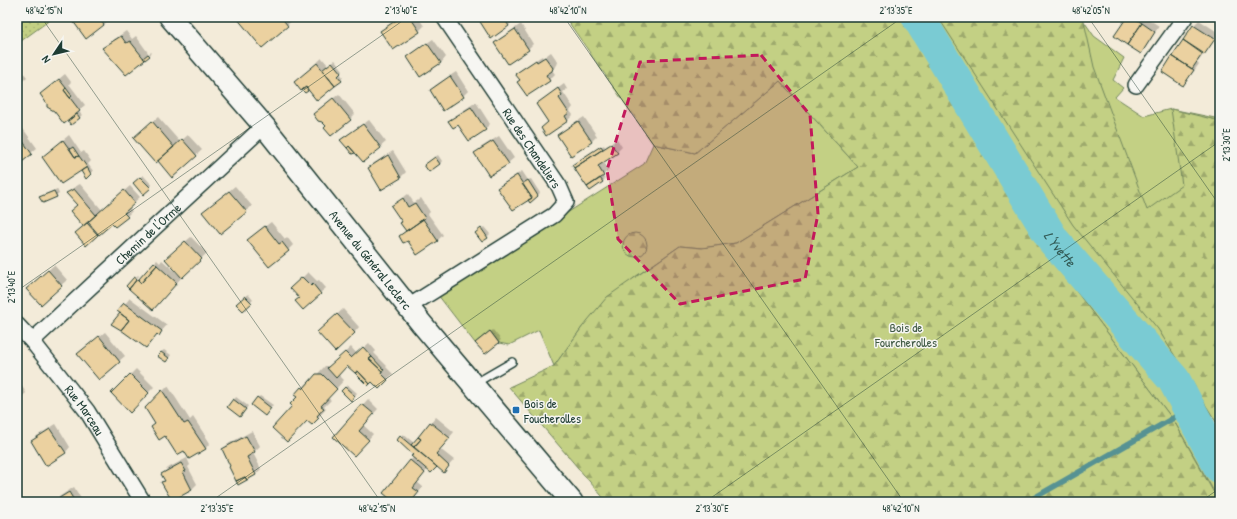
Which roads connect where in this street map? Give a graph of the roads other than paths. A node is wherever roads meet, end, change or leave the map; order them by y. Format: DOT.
graph roads {
  1 [pos="170,17"];
  2 [pos="444,17"];
  3 [pos="1185,17"];
  4 [pos="1136,85"];
  5 [pos="264,126"];
  6 [pos="408,307"];
  7 [pos="17,325"];
  8 [pos="32,341"];
  9 [pos="512,362"];
  10 [pos="472,385"];
  11 [pos="143,502"];
  12 [pos="572,502"];
  1 -- 5 [label="main road, Avenue du Général Leclerc"];
  2 -- 6 [label="street, Rue des Chandeliers"];
  3 -- 4 [label="street"];
  5 -- 6 [label="main road, Avenue du Général Leclerc"];
  5 -- 8 [label="street, Chemin de l'Orme"];
  6 -- 10 [label="main road, Avenue du Général Leclerc"];
  7 -- 8 [label="street, Rue Marceau"];
  8 -- 11 [label="street, Rue Marceau"];
  9 -- 10 [label="lane"];
  10 -- 12 [label="main road, Avenue du Général Leclerc"];
}
